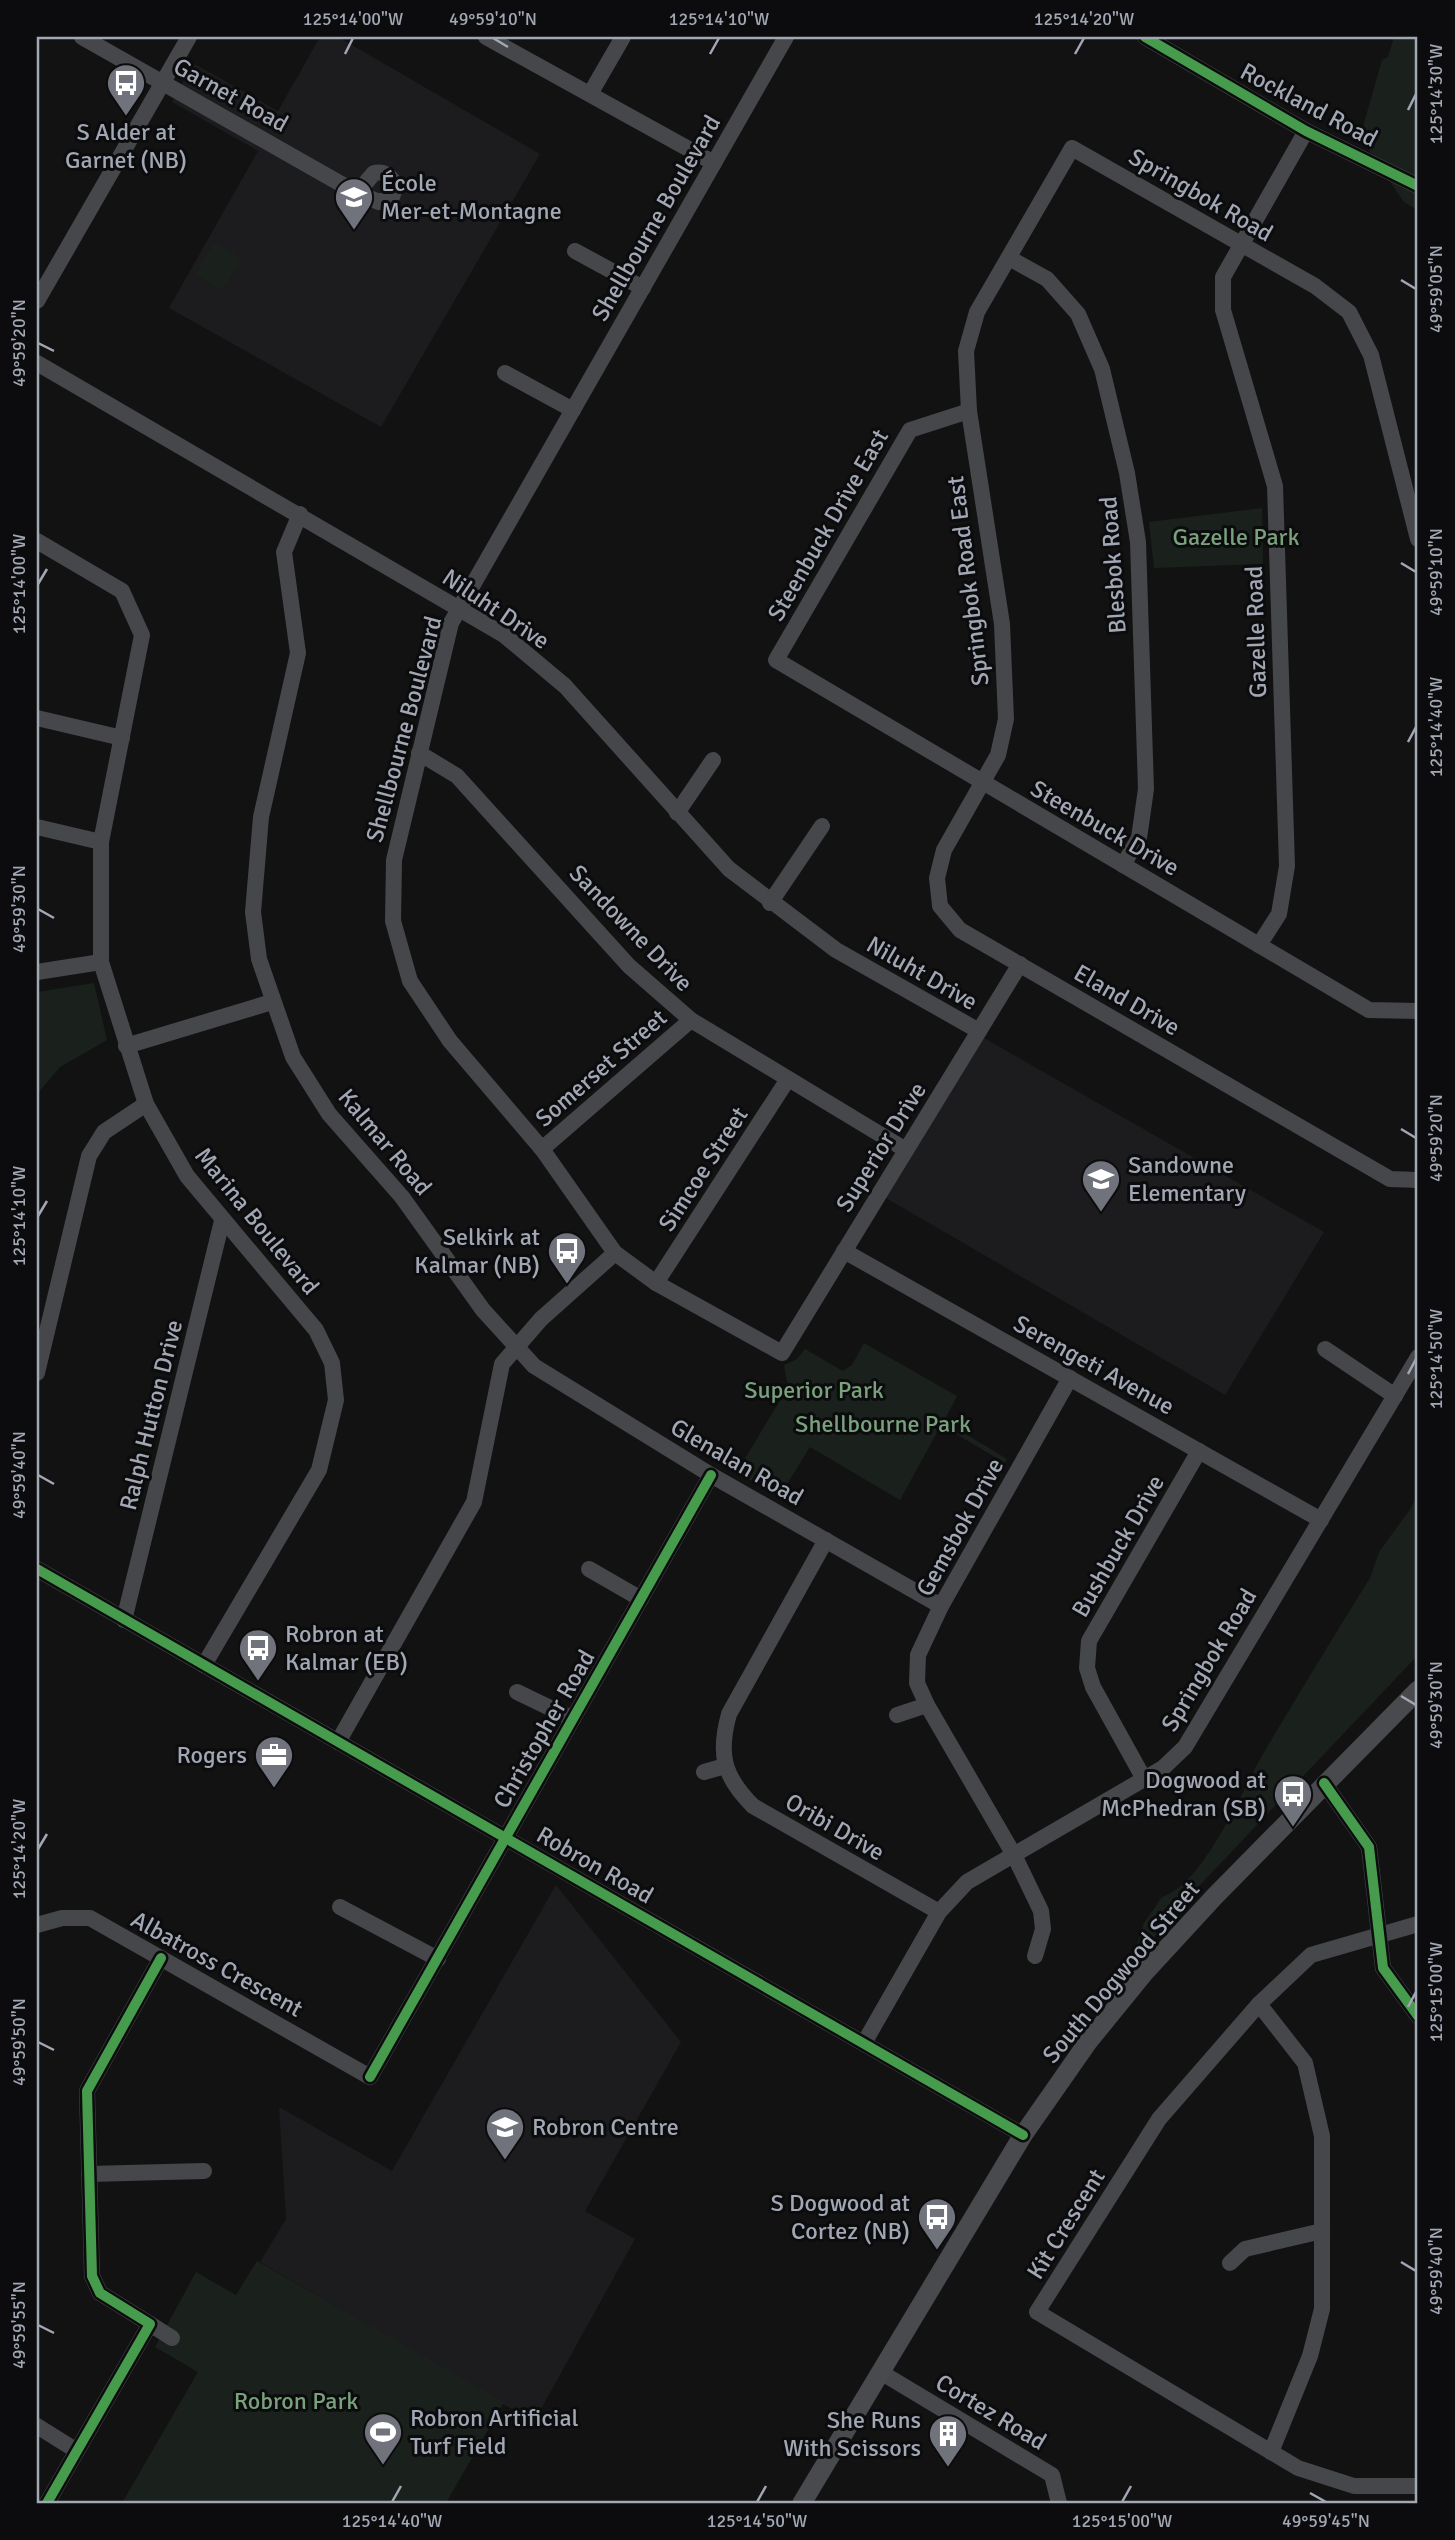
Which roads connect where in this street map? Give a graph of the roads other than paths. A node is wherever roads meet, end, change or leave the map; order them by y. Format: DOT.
graph roads {
  1 [pos="82,37"];
  2 [pos="189,37"];
  3 [pos="486,37"];
  4 [pos="624,37"];
  5 [pos="786,37"];
  6 [pos="1145,37"];
  7 [pos="162,82"];
  8 [pos="590,94"];
  9 [pos="1306,131"];
  10 [pos="714,163"];
  11 [pos="1418,186"];
  12 [pos="358,193"];
  13 [pos="1241,243"];
  14 [pos="575,251"];
  15 [pos="1009,258"];
  16 [pos="643,288"];
  17 [pos="37,301"];
  18 [pos="37,363"];
  19 [pos="505,373"];
  20 [pos="573,410"];
  21 [pos="969,411"];
  22 [pos="300,514"];
  23 [pos="1418,539"];
  24 [pos="37,541"];
  25 [pos="459,609"];
  26 [pos="776,660"];
  27 [pos="37,718"];
  28 [pos="122,738"];
  29 [pos="418,753"];
  30 [pos="713,760"];
  31 [pos="984,783"];
  32 [pos="677,813"];
  33 [pos="822,826"];
  34 [pos="37,827"];
  35 [pos="101,842"];
  36 [pos="1123,865"];
  37 [pos="770,902"];
  38 [pos="1259,945"];
  39 [pos="101,962"];
  40 [pos="1020,964"];
  41 [pos="37,972"];
  42 [pos="272,1002"];
  43 [pos="1418,1011"];
  44 [pos="691,1020"];
  45 [pos="979,1031"];
  46 [pos="126,1046"];
  47 [pos="788,1079"];
  48 [pos="146,1104"];
  49 [pos="542,1149"];
  50 [pos="906,1150"];
  51 [pos="1418,1180"];
  52 [pos="222,1221"];
  53 [pos="844,1251"];
  54 [pos="615,1252"];
  55 [pos="656,1283"];
  56 [pos="517,1348"];
  57 [pos="1325,1349"];
  58 [pos="782,1353"];
  59 [pos="1418,1357"];
  60 [pos="37,1373"];
  61 [pos="1070,1378"];
  62 [pos="1395,1396"];
  63 [pos="1199,1451"];
  64 [pos="712,1475"];
  65 [pos="1321,1520"];
  66 [pos="826,1540"];
  67 [pos="37,1569"];
  68 [pos="589,1569"];
  69 [pos="641,1600"];
  70 [pos="941,1606"];
  71 [pos="124,1620"];
  72 [pos="204,1665"];
  73 [pos="1418,1690"];
  74 [pos="517,1692"];
  75 [pos="927,1705"];
  76 [pos="897,1715"];
  77 [pos="573,1719"];
  78 [pos="338,1742"];
  79 [pos="725,1766"];
  80 [pos="704,1772"];
  81 [pos="1144,1779"];
  82 [pos="1324,1783"];
  83 [pos="506,1839"];
  84 [pos="1014,1855"];
  85 [pos="340,1907"];
  86 [pos="939,1912"];
  87 [pos="1418,1924"];
  88 [pos="37,1925"];
  89 [pos="1379,1936"];
  90 [pos="1035,1956"];
  91 [pos="161,1958"];
  92 [pos="438,1959"];
  93 [pos="1259,2004"];
  94 [pos="1418,2017"];
  95 [pos="864,2043"];
  96 [pos="370,2077"];
  97 [pos="1023,2135"];
  98 [pos="204,2171"];
  99 [pos="89,2174"];
  100 [pos="1322,2231"];
  101 [pos="1230,2263"];
  102 [pos="150,2324"];
  103 [pos="172,2338"];
  104 [pos="882,2372"];
  105 [pos="37,2426"];
  106 [pos="77,2451"];
  107 [pos="1271,2452"];
  108 [pos="1418,2486"];
  109 [pos="47,2503"];
  110 [pos="802,2503"];
  111 [pos="1059,2503"];
  1 -- 7 [label="street, Garnet Road"];
  2 -- 7 [label="street"];
  3 -- 8 [label="street"];
  4 -- 8 [label="street"];
  5 -- 10 [label="street, Shellbourne Boulevard"];
  6 -- 9 [label="street, Rockland Road"];
  7 -- 12 [label="street, Garnet Road"];
  7 -- 17 [label="street"];
  8 -- 10 [label="street"];
  9 -- 11 [label="street, Rockland Road"];
  9 -- 13 [label="street, Gazelle Road"];
  10 -- 16 [label="street, Shellbourne Boulevard"];
  13 -- 15 [label="street, Springbok Road"];
  13 -- 23 [label="street, Springbok Road"];
  13 -- 38 [label="street, Gazelle Road"];
  14 -- 16 [label="street"];
  15 -- 21 [label="street, Springbok Road"];
  15 -- 36 [label="street, Blesbok Road"];
  16 -- 20 [label="street, Shellbourne Boulevard"];
  18 -- 22 [label="street, Niluht Drive"];
  19 -- 20 [label="street"];
  20 -- 25 [label="street, Shellbourne Boulevard"];
  21 -- 26 [label="street, Steenbuck Drive East"];
  21 -- 31 [label="street, Springbok Road East"];
  22 -- 25 [label="street, Niluht Drive"];
  22 -- 42 [label="street, Kalmar Road"];
  24 -- 28 [label="street, Marina Boulevard"];
  25 -- 29 [label="street, Shellbourne Boulevard"];
  25 -- 32 [label="street, Niluht Drive"];
  26 -- 31 [label="street, Steenbuck Drive"];
  27 -- 28 [label="street"];
  28 -- 35 [label="street, Marina Boulevard"];
  29 -- 44 [label="street, Sandowne Drive"];
  29 -- 49 [label="street, Shellbourne Boulevard"];
  30 -- 32 [label="street"];
  31 -- 36 [label="street, Steenbuck Drive"];
  31 -- 40 [label="street, Eland Drive"];
  32 -- 37 [label="street, Niluht Drive"];
  33 -- 37 [label="street"];
  34 -- 35 [label="street"];
  35 -- 39 [label="street, Marina Boulevard"];
  36 -- 38 [label="street, Steenbuck Drive"];
  37 -- 45 [label="street, Niluht Drive"];
  38 -- 43 [label="street, Steenbuck Drive"];
  39 -- 41 [label="street"];
  39 -- 46 [label="street, Marina Boulevard"];
  40 -- 45 [label="street, Superior Drive"];
  40 -- 51 [label="street, Eland Drive"];
  42 -- 46 [label="street"];
  42 -- 56 [label="street, Kalmar Road"];
  44 -- 47 [label="street, Sandowne Drive"];
  44 -- 49 [label="street, Somerset Street"];
  45 -- 50 [label="street, Superior Drive"];
  46 -- 48 [label="street, Marina Boulevard"];
  47 -- 50 [label="street, Sandowne Drive"];
  47 -- 55 [label="street, Simcoe Street"];
  48 -- 52 [label="street, Marina Boulevard"];
  48 -- 60 [label="street"];
  49 -- 54 [label="street, Shellbourne Boulevard"];
  50 -- 53 [label="street, Superior Drive"];
  52 -- 71 [label="street, Ralph Hutton Drive"];
  52 -- 72 [label="street, Marina Boulevard"];
  53 -- 58 [label="street, Superior Drive"];
  53 -- 61 [label="street, Serengeti Avenue"];
  54 -- 55 [label="street, Shellbourne Boulevard"];
  54 -- 56 [label="street"];
  55 -- 58 [label="street, Shellbourne Boulevard"];
  56 -- 64 [label="street, Glenalan Road"];
  56 -- 78 [label="street"];
  57 -- 62 [label="street"];
  59 -- 62 [label="street, Springbok Road"];
  61 -- 63 [label="street, Serengeti Avenue"];
  61 -- 70 [label="street, Gemsbok Drive"];
  62 -- 65 [label="street, Springbok Road"];
  63 -- 65 [label="street, Serengeti Avenue"];
  63 -- 81 [label="street, Bushbuck Drive"];
  64 -- 66 [label="street, Glenalan Road"];
  64 -- 69 [label="street, Christopher Road"];
  65 -- 81 [label="street, Springbok Road"];
  66 -- 70 [label="street, Glenalan Road"];
  66 -- 79 [label="street, Oribi Drive"];
  67 -- 71 [label="street, Robron Road"];
  68 -- 69 [label="street"];
  69 -- 77 [label="street, Christopher Road"];
  70 -- 75 [label="street, Gemsbok Drive"];
  71 -- 72 [label="street, Robron Road"];
  72 -- 78 [label="street, Robron Road"];
  73 -- 82 [label="main road, South Dogwood Street"];
  74 -- 77 [label="street"];
  75 -- 76 [label="street"];
  75 -- 84 [label="street, Gemsbok Drive"];
  77 -- 83 [label="street, Christopher Road"];
  78 -- 83 [label="street, Robron Road"];
  79 -- 80 [label="street"];
  79 -- 86 [label="street, Oribi Drive"];
  81 -- 84 [label="street, Springbok Road"];
  82 -- 89 [label="street"];
  82 -- 97 [label="main road, South Dogwood Street"];
  83 -- 92 [label="street, Christopher Road"];
  83 -- 95 [label="street, Robron Road"];
  84 -- 86 [label="street, Springbok Road"];
  84 -- 90 [label="street, Gemsbok Drive"];
  85 -- 92 [label="street"];
  86 -- 95 [label="street, Springbok Road"];
  87 -- 89 [label="street, Kit Crescent"];
  88 -- 91 [label="street, Albatross Crescent"];
  89 -- 93 [label="street, Kit Crescent"];
  89 -- 94 [label="street"];
  91 -- 96 [label="street, Albatross Crescent"];
  91 -- 99 [label="street"];
  92 -- 96 [label="street, Christopher Road"];
  93 -- 100 [label="street"];
  93 -- 107 [label="street, Kit Crescent"];
  95 -- 97 [label="street, Robron Road"];
  97 -- 104 [label="main road, South Dogwood Street"];
  98 -- 99 [label="street"];
  99 -- 102 [label="street"];
  100 -- 101 [label="street"];
  100 -- 107 [label="street"];
  102 -- 103 [label="street"];
  102 -- 106 [label="street"];
  104 -- 110 [label="main road, South Dogwood Street"];
  104 -- 111 [label="street, Cortez Road"];
  105 -- 106 [label="street"];
  106 -- 109 [label="street"];
  107 -- 108 [label="street, Kit Crescent"];
}
